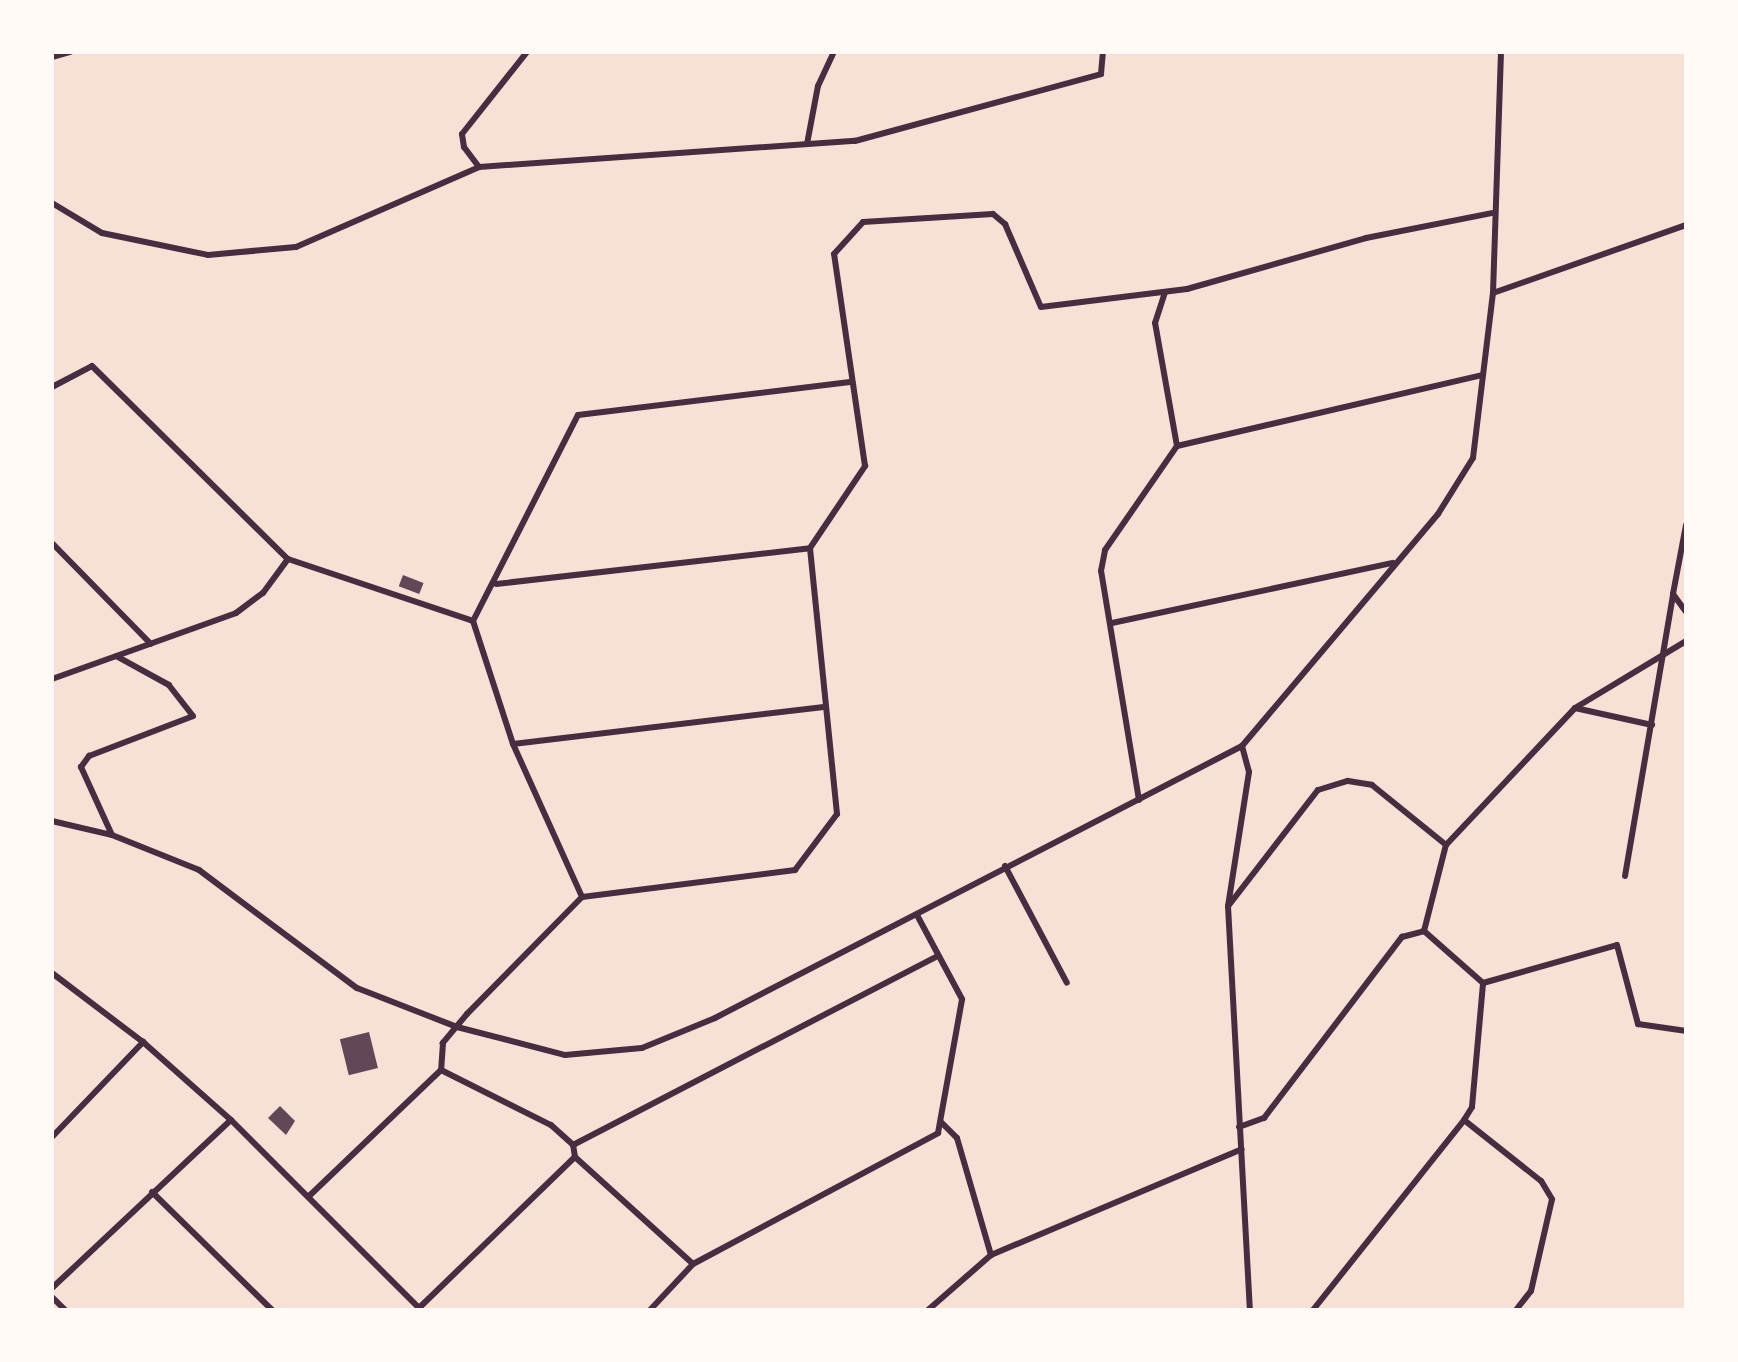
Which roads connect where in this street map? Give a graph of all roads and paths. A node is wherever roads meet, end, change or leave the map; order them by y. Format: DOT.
graph roads {
  1 [pos="70,52"];
  2 [pos="527,52"];
  3 [pos="834,52"];
  4 [pos="1103,52"];
  5 [pos="1501,52"];
  6 [pos="52,57"];
  7 [pos="807,144"];
  8 [pos="479,167"];
  9 [pos="52,203"];
  10 [pos="1492,213"];
  11 [pos="1686,225"];
  12 [pos="1165,293"];
  13 [pos="1493,293"];
  14 [pos="1482,375"];
  15 [pos="852,382"];
  16 [pos="52,387"];
  17 [pos="1177,446"];
  18 [pos="1686,525"];
  19 [pos="52,543"];
  20 [pos="810,548"];
  21 [pos="288,559"];
  22 [pos="1393,563"];
  23 [pos="496,584"];
  24 [pos="1673,594"];
  25 [pos="1686,612"];
  26 [pos="473,621"];
  27 [pos="1112,623"];
  28 [pos="1686,641"];
  29 [pos="151,644"];
  30 [pos="1662,652"];
  31 [pos="116,656"];
  32 [pos="52,679"];
  33 [pos="824,707"];
  34 [pos="1575,708"];
  35 [pos="1652,725"];
  36 [pos="513,744"];
  37 [pos="1242,746"];
  38 [pos="1139,800"];
  39 [pos="52,821"];
  40 [pos="112,835"];
  41 [pos="1446,845"];
  42 [pos="1005,866"];
  43 [pos="1625,876"];
  44 [pos="582,897"];
  45 [pos="1228,906"];
  46 [pos="917,915"];
  47 [pos="1424,931"];
  48 [pos="937,956"];
  49 [pos="52,973"];
  50 [pos="1067,983"];
  51 [pos="1483,983"];
  52 [pos="457,1027"];
  53 [pos="1686,1031"];
  54 [pos="143,1042"];
  55 [pos="441,1070"];
  56 [pos="231,1120"];
  57 [pos="1464,1120"];
  58 [pos="942,1123"];
  59 [pos="1239,1127"];
  60 [pos="52,1137"];
  61 [pos="573,1145"];
  62 [pos="1242,1149"];
  63 [pos="575,1157"];
  64 [pos="152,1192"];
  65 [pos="309,1196"];
  66 [pos="991,1255"];
  67 [pos="693,1264"];
  68 [pos="52,1288"];
  69 [pos="52,1297"];
  70 [pos="420,1309"];
  71 [pos="65,1310"];
  72 [pos="272,1310"];
  73 [pos="650,1310"];
  74 [pos="928,1310"];
  75 [pos="1250,1310"];
  76 [pos="1313,1310"];
  77 [pos="1516,1310"];
  1 -- 6 [label="street"];
  2 -- 8 [label="street"];
  3 -- 7 [label="street"];
  4 -- 7 [label="street"];
  5 -- 10 [label="street"];
  7 -- 8 [label="street"];
  8 -- 9 [label="street"];
  10 -- 12 [label="street"];
  10 -- 13 [label="street"];
  11 -- 13 [label="street"];
  12 -- 15 [label="street"];
  12 -- 17 [label="street"];
  13 -- 14 [label="street"];
  14 -- 17 [label="street"];
  14 -- 22 [label="street"];
  15 -- 20 [label="street"];
  15 -- 23 [label="street"];
  16 -- 21 [label="street"];
  17 -- 27 [label="street"];
  18 -- 24 [label="street"];
  19 -- 29 [label="street"];
  20 -- 23 [label="street"];
  20 -- 33 [label="street"];
  21 -- 26 [label="street"];
  21 -- 29 [label="street"];
  22 -- 27 [label="street"];
  22 -- 37 [label="street"];
  23 -- 26 [label="street"];
  24 -- 25 [label="street"];
  24 -- 30 [label="street"];
  26 -- 36 [label="street"];
  27 -- 38 [label="street"];
  28 -- 30 [label="street"];
  29 -- 31 [label="street"];
  30 -- 34 [label="street"];
  30 -- 35 [label="street"];
  31 -- 32 [label="street"];
  31 -- 40 [label="street"];
  33 -- 36 [label="street"];
  33 -- 44 [label="street"];
  34 -- 35 [label="street"];
  34 -- 41 [label="street"];
  35 -- 43 [label="street"];
  36 -- 44 [label="street"];
  37 -- 38 [label="street"];
  37 -- 45 [label="street"];
  38 -- 42 [label="street"];
  39 -- 40 [label="street"];
  40 -- 52 [label="street"];
  41 -- 45 [label="street"];
  41 -- 47 [label="street"];
  42 -- 46 [label="street"];
  42 -- 50 [label="street"];
  44 -- 52 [label="street"];
  45 -- 59 [label="street"];
  46 -- 48 [label="street"];
  46 -- 52 [label="street"];
  47 -- 51 [label="street"];
  47 -- 59 [label="street"];
  48 -- 58 [label="street"];
  48 -- 61 [label="street"];
  49 -- 54 [label="street"];
  51 -- 53 [label="street"];
  51 -- 57 [label="street"];
  52 -- 55 [label="street"];
  54 -- 56 [label="street"];
  54 -- 60 [label="street"];
  55 -- 61 [label="street"];
  55 -- 65 [label="street"];
  56 -- 64 [label="street"];
  56 -- 65 [label="street"];
  57 -- 76 [label="street"];
  57 -- 77 [label="street"];
  58 -- 66 [label="street"];
  58 -- 67 [label="street"];
  59 -- 62 [label="street"];
  61 -- 63 [label="street"];
  62 -- 66 [label="street"];
  62 -- 75 [label="street"];
  63 -- 67 [label="street"];
  63 -- 70 [label="street"];
  64 -- 68 [label="street"];
  64 -- 72 [label="street"];
  65 -- 70 [label="street"];
  66 -- 74 [label="street"];
  67 -- 73 [label="street"];
  69 -- 71 [label="street"];
}
